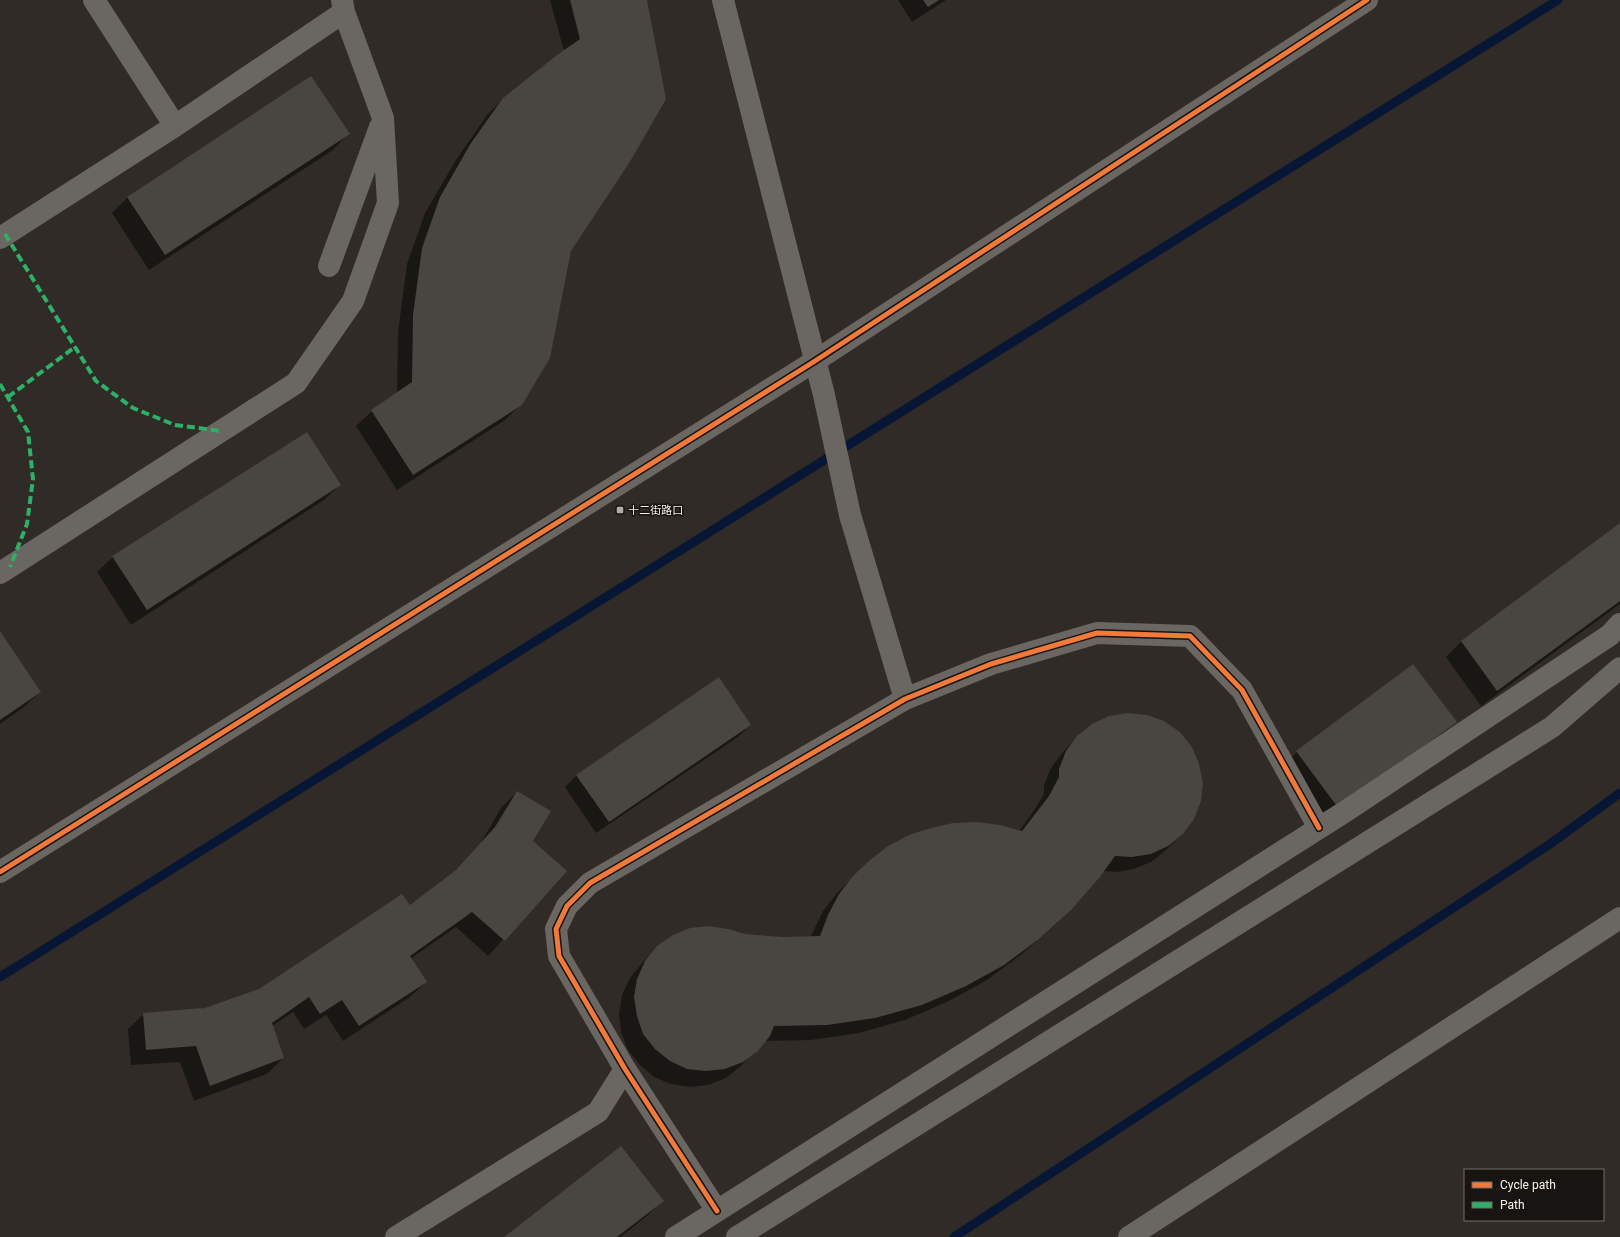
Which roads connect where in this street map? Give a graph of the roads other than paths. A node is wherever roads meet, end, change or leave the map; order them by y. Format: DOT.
graph roads {
  1 [pos="94,0"];
  2 [pos="723,0"];
  3 [pos="1367,0"];
  4 [pos="343,6"];
  5 [pos="384,118"];
  6 [pos="175,126"];
  7 [pos="0,238"];
  8 [pos="329,266"];
  9 [pos="815,361"];
  10 [pos="0,573"];
  11 [pos="1620,624"];
  12 [pos="1620,668"];
  13 [pos="904,699"];
  14 [pos="1319,828"];
  15 [pos="0,872"];
  16 [pos="1620,918"];
  17 [pos="624,1069"];
  18 [pos="717,1211"];
  19 [pos="396,1237"];
  20 [pos="676,1237"];
  21 [pos="737,1237"];
  22 [pos="1129,1237"];
  1 -- 6 [label="street"];
  2 -- 9 [label="street"];
  3 -- 9 [label="street"];
  4 -- 5 [label="street"];
  4 -- 6 [label="street"];
  5 -- 8 [label="street"];
  5 -- 10 [label="street"];
  6 -- 7 [label="street"];
  9 -- 13 [label="street"];
  9 -- 15 [label="street"];
  11 -- 14 [label="street"];
  12 -- 21 [label="street"];
  13 -- 14 [label="street"];
  13 -- 17 [label="street"];
  14 -- 18 [label="street"];
  16 -- 22 [label="street"];
  17 -- 18 [label="street"];
  17 -- 19 [label="street"];
  18 -- 20 [label="street"];
}
